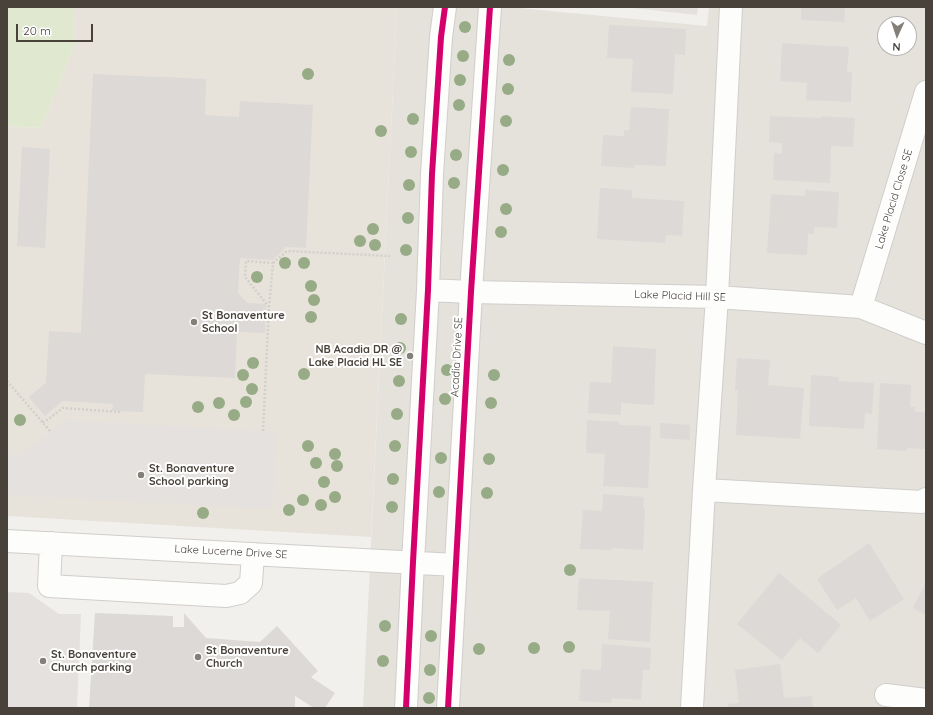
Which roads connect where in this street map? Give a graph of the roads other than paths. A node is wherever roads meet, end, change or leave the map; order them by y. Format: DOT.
graph roads {
  1 [pos="445,7"];
  2 [pos="490,7"];
  3 [pos="732,7"];
  4 [pos="926,92"];
  5 [pos="428,290"];
  6 [pos="471,292"];
  7 [pos="717,297"];
  8 [pos="861,307"];
  9 [pos="926,334"];
  10 [pos="704,490"];
  11 [pos="926,499"];
  12 [pos="7,541"];
  13 [pos="51,543"];
  14 [pos="253,554"];
  15 [pos="413,562"];
  16 [pos="456,565"];
  17 [pos="886,695"];
  18 [pos="926,700"];
  19 [pos="406,708"];
  20 [pos="448,708"];
  21 [pos="692,708"];
  1 -- 5 [label="street"];
  2 -- 6 [label="street, Acadia Drive SE"];
  3 -- 7 [label="street"];
  4 -- 8 [label="street, Lake Placid Close SE"];
  5 -- 6 [label="street, Lake Placid Hill SE"];
  5 -- 15 [label="street"];
  6 -- 7 [label="street, Lake Placid Hill SE"];
  6 -- 16 [label="street, Acadia Drive SE"];
  7 -- 8 [label="street, Lake Placid Hill SE"];
  7 -- 10 [label="street"];
  8 -- 9 [label="street, Lake Placid Hill SE"];
  10 -- 11 [label="street"];
  10 -- 21 [label="street"];
  12 -- 13 [label="street, Lake Lucerne Drive SE"];
  13 -- 14 [label="street, Lake Lucerne Drive SE"];
  13 -- 14 [label="street"];
  14 -- 15 [label="street, Lake Lucerne Drive SE"];
  15 -- 16 [label="street, Lake Lucerne Drive SE"];
  15 -- 19 [label="street"];
  16 -- 20 [label="street, Acadia Drive SE"];
  17 -- 18 [label="street"];
}
